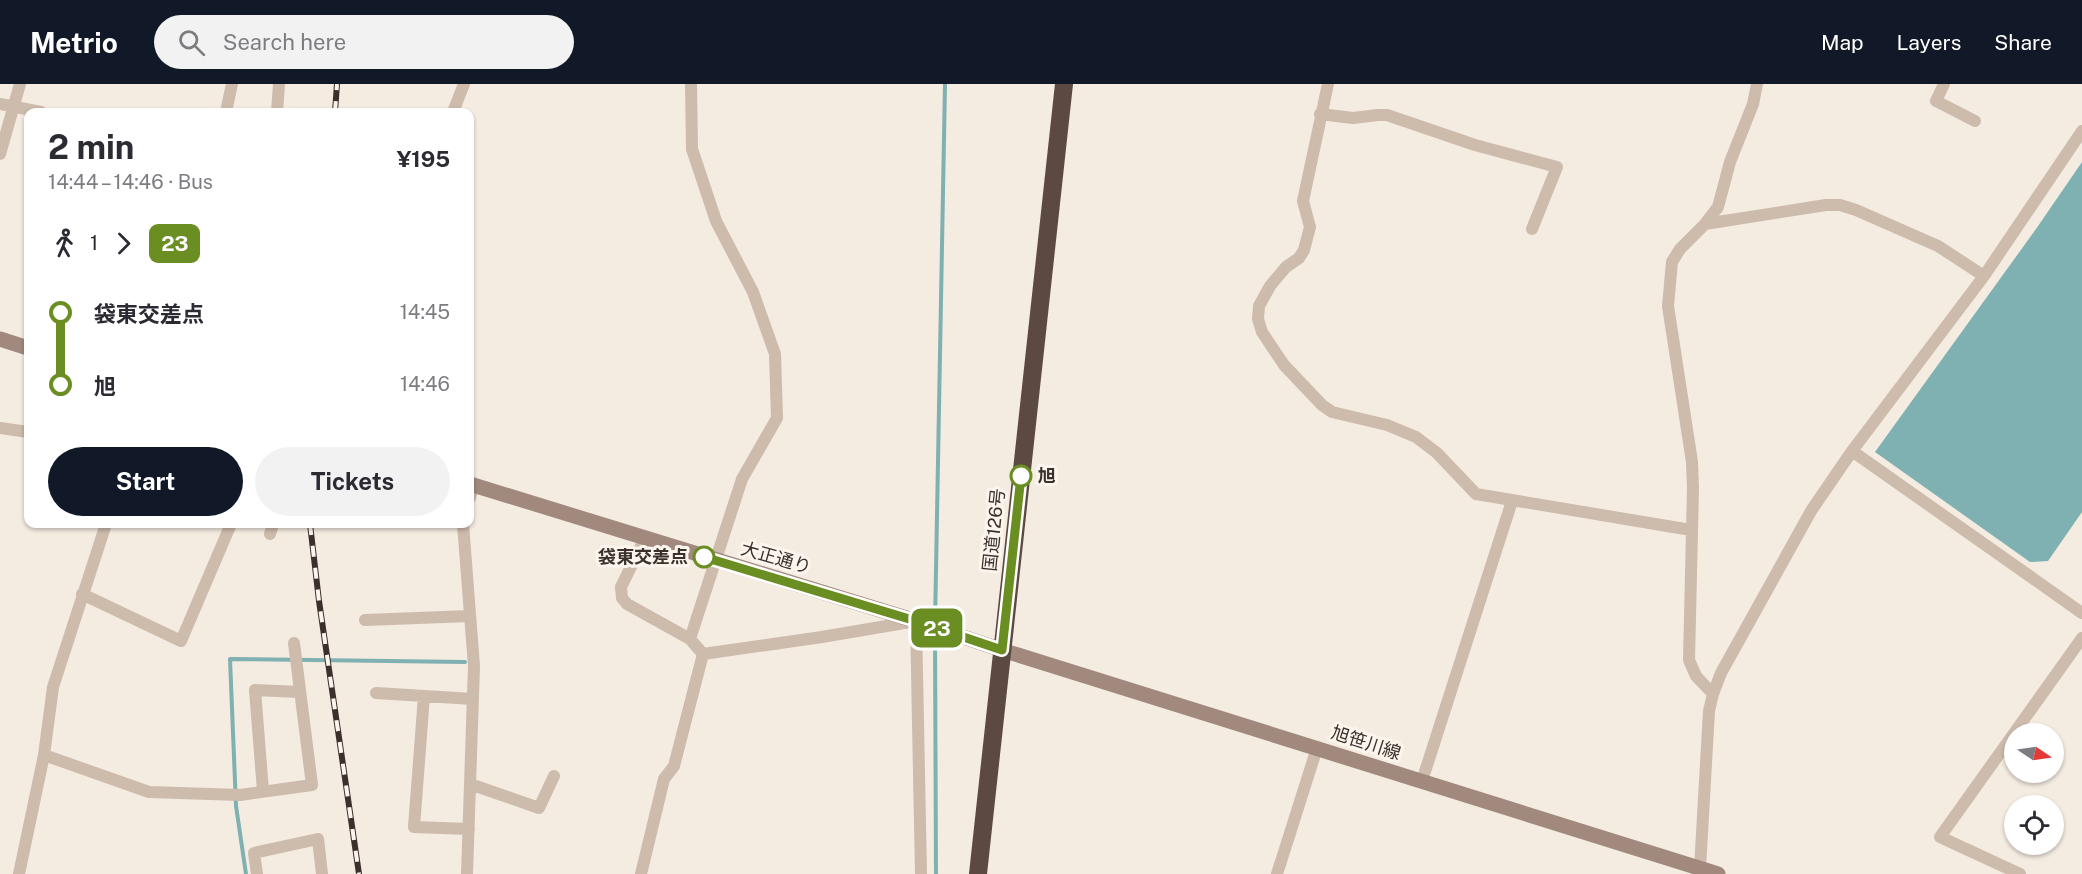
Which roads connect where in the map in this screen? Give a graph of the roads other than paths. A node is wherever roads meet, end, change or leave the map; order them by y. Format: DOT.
graph roads {
  1 [pos="20,84"];
  2 [pos="232,84"];
  3 [pos="279,84"];
  4 [pos="464,84"];
  5 [pos="691,84"];
  6 [pos="1065,84"];
  7 [pos="1328,84"];
  8 [pos="1757,84"];
  9 [pos="1944,84"];
  10 [pos="0,104"];
  11 [pos="14,107"];
  12 [pos="227,108"];
  13 [pos="277,108"];
  14 [pos="455,108"];
  15 [pos="24,109"];
  16 [pos="1320,114"];
  17 [pos="1975,121"];
  18 [pos="2082,131"];
  19 [pos="0,154"];
  20 [pos="1705,224"];
  21 [pos="1532,229"];
  22 [pos="1984,276"];
  23 [pos="0,339"];
  24 [pos="24,347"];
  25 [pos="0,428"];
  26 [pos="24,431"];
  27 [pos="1852,451"];
  28 [pos="474,490"];
  29 [pos="1512,501"];
  30 [pos="105,528"];
  31 [pos="229,528"];
  32 [pos="463,528"];
  33 [pos="1691,530"];
  34 [pos="645,538"];
  35 [pos="714,561"];
  36 [pos="82,594"];
  37 [pos="2082,613"];
  38 [pos="470,616"];
  39 [pos="365,620"];
  40 [pos="916,621"];
  41 [pos="2082,638"];
  42 [pos="690,639"];
  43 [pos="294,643"];
  44 [pos="1002,650"];
  45 [pos="703,654"];
  46 [pos="299,692"];
  47 [pos="376,693"];
  48 [pos="1713,694"];
  49 [pos="424,696"];
  50 [pos="473,699"];
  51 [pos="1317,748"];
  52 [pos="44,755"];
  53 [pos="554,776"];
  54 [pos="1422,781"];
  55 [pos="470,784"];
  56 [pos="263,791"];
  57 [pos="469,829"];
  58 [pos="1708,872"];
  59 [pos="20,874"];
  60 [pos="257,874"];
  61 [pos="322,874"];
  62 [pos="467,874"];
  63 [pos="641,874"];
  64 [pos="921,874"];
  65 [pos="978,874"];
  66 [pos="1277,874"];
  67 [pos="2020,874"];
  1 -- 11 [label="street"];
  2 -- 12 [label="street"];
  3 -- 13 [label="street"];
  4 -- 14 [label="street"];
  5 -- 35 [label="street"];
  6 -- 44 [label="highway, 国道126号"];
  7 -- 16 [label="street"];
  8 -- 20 [label="street"];
  9 -- 17 [label="street"];
  10 -- 11 [label="street"];
  11 -- 15 [label="street"];
  11 -- 19 [label="street"];
  16 -- 21 [label="street"];
  16 -- 29 [label="street"];
  18 -- 22 [label="street"];
  20 -- 22 [label="street"];
  20 -- 33 [label="street"];
  22 -- 27 [label="street"];
  23 -- 24 [label="main road"];
  25 -- 26 [label="street"];
  27 -- 37 [label="street"];
  27 -- 48 [label="street"];
  28 -- 34 [label="main road, 大正通り"];
  29 -- 33 [label="street"];
  29 -- 54 [label="street"];
  30 -- 36 [label="street"];
  31 -- 36 [label="street"];
  32 -- 38 [label="street"];
  33 -- 48 [label="street"];
  34 -- 35 [label="main road, 大正通り"];
  34 -- 42 [label="street"];
  35 -- 40 [label="main road, 大正通り"];
  35 -- 42 [label="street"];
  36 -- 52 [label="street"];
  38 -- 39 [label="street"];
  38 -- 50 [label="street"];
  40 -- 44 [label="main road, 大正通り"];
  40 -- 45 [label="street"];
  40 -- 64 [label="street"];
  41 -- 67 [label="street"];
  42 -- 45 [label="street"];
  43 -- 46 [label="street"];
  44 -- 51 [label="main road, 旭笹川線"];
  44 -- 65 [label="highway, 国道126号"];
  45 -- 63 [label="street"];
  46 -- 56 [label="street"];
  46 -- 56 [label="street"];
  47 -- 49 [label="street"];
  48 -- 58 [label="street"];
  49 -- 50 [label="street"];
  49 -- 57 [label="street"];
  50 -- 55 [label="street"];
  51 -- 54 [label="main road, 旭笹川線"];
  51 -- 66 [label="street"];
  52 -- 56 [label="street"];
  52 -- 59 [label="street"];
  53 -- 55 [label="street"];
  54 -- 58 [label="main road, 旭笹川線"];
  55 -- 57 [label="street"];
  57 -- 62 [label="street"];
  60 -- 61 [label="street"];
}
